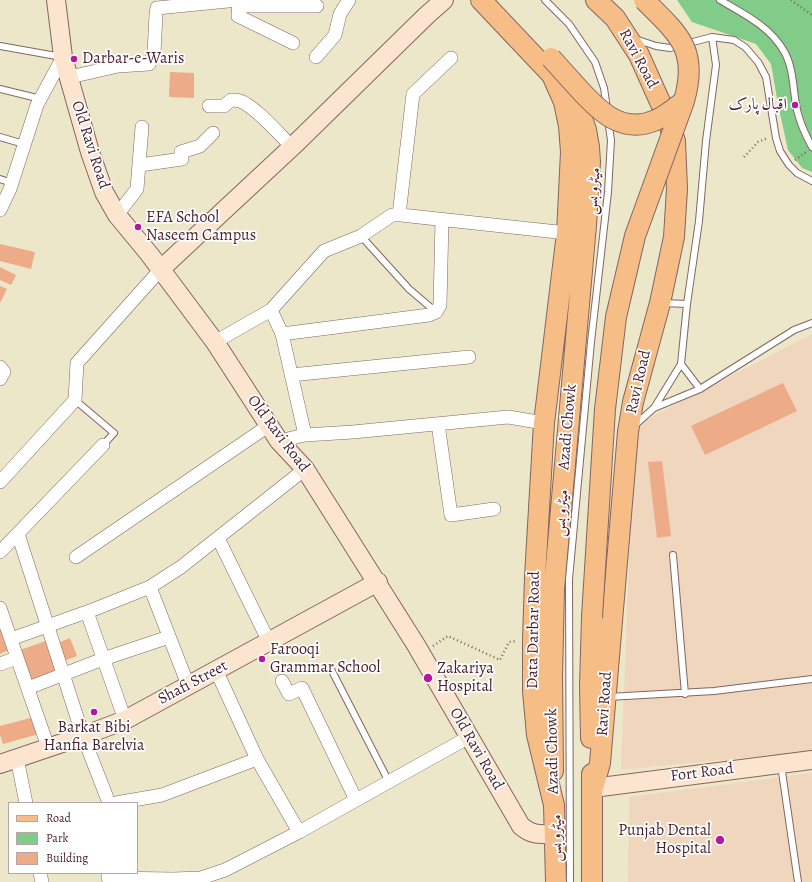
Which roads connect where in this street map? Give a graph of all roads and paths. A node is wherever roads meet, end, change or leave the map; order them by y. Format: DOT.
graph roads {
  1 [pos="56,0"];
  2 [pos="349,0"];
  3 [pos="444,0"];
  4 [pos="481,0"];
  5 [pos="497,0"];
  6 [pos="545,0"];
  7 [pos="596,0"];
  8 [pos="644,0"];
  9 [pos="720,0"];
  10 [pos="791,0"];
  11 [pos="239,2"];
  12 [pos="318,6"];
  13 [pos="613,9"];
  14 [pos="812,15"];
  15 [pos="628,37"];
  16 [pos="712,37"];
  17 [pos="293,43"];
  18 [pos="0,46"];
  19 [pos="63,57"];
  20 [pos="316,57"];
  21 [pos="451,58"];
  22 [pos="551,58"];
  23 [pos="70,77"];
  24 [pos="0,89"];
  25 [pos="41,99"];
  26 [pos="684,101"];
  27 [pos="209,106"];
  28 [pos="142,128"];
  29 [pos="213,133"];
  30 [pos="0,137"];
  31 [pos="776,138"];
  32 [pos="24,144"];
  33 [pos="292,147"];
  34 [pos="812,147"];
  35 [pos="744,157"];
  36 [pos="140,165"];
  37 [pos="789,165"];
  38 [pos="6,181"];
  39 [pos="812,181"];
  40 [pos="0,210"];
  41 [pos="118,215"];
  42 [pos="399,215"];
  43 [pos="442,220"];
  44 [pos="567,233"];
  45 [pos="360,236"];
  46 [pos="160,269"];
  47 [pos="660,303"];
  48 [pos="687,304"];
  49 [pos="271,310"];
  50 [pos="436,312"];
  51 [pos="812,323"];
  52 [pos="282,334"];
  53 [pos="215,342"];
  54 [pos="469,357"];
  55 [pos="681,364"];
  56 [pos="0,367"];
  57 [pos="291,375"];
  58 [pos="0,379"];
  59 [pos="700,389"];
  60 [pos="75,400"];
  61 [pos="654,408"];
  62 [pos="544,423"];
  63 [pos="438,424"];
  64 [pos="268,426"];
  65 [pos="628,432"];
  66 [pos="305,435"];
  67 [pos="279,441"];
  68 [pos="103,445"];
  69 [pos="305,469"];
  70 [pos="0,482"];
  71 [pos="494,509"];
  72 [pos="18,534"];
  73 [pos="218,538"];
  74 [pos="0,552"];
  75 [pos="673,555"];
  76 [pos="76,557"];
  77 [pos="378,582"];
  78 [pos="150,588"];
  79 [pos="0,608"];
  80 [pos="87,612"];
  81 [pos="47,626"];
  82 [pos="169,637"];
  83 [pos="10,639"];
  84 [pos="533,640"];
  85 [pos="268,642"];
  86 [pos="421,654"];
  87 [pos="17,658"];
  88 [pos="104,659"];
  89 [pos="0,664"];
  90 [pos="216,670"];
  91 [pos="332,671"];
  92 [pos="63,675"];
  93 [pos="812,679"];
  94 [pos="282,681"];
  95 [pos="188,685"];
  96 [pos="28,688"];
  97 [pos="685,694"];
  98 [pos="606,697"];
  99 [pos="125,720"];
  100 [pos="83,736"];
  101 [pos="469,737"];
  102 [pos="48,748"];
  103 [pos="17,758"];
  104 [pos="257,759"];
  105 [pos="812,760"];
  106 [pos="781,763"];
  107 [pos="0,764"];
  108 [pos="389,782"];
  109 [pos="592,788"];
  110 [pos="356,800"];
  111 [pos="26,802"];
  112 [pos="110,802"];
  113 [pos="122,802"];
  114 [pos="554,805"];
  115 [pos="299,832"];
  116 [pos="555,834"];
  117 [pos="108,874"];
  118 [pos="195,880"];
  119 [pos="556,882"];
  120 [pos="570,882"];
  121 [pos="592,882"];
  122 [pos="798,882"];
  1 -- 19 [label="street, Old Ravi Road"];
  2 -- 20 [label="street"];
  3 -- 33 [label="street"];
  4 -- 44 [label="main road"];
  5 -- 22 [label="main road"];
  6 -- 120 [label="lane, میٹرو بس"];
  7 -- 13 [label="main road, Ravi Road"];
  8 -- 26 [label="main road, bridge"];
  9 -- 34 [label="lane"];
  10 -- 14 [label="path"];
  11 -- 12 [label="street"];
  11 -- 17 [label="street"];
  11 -- 23 [label="street"];
  13 -- 15 [label="main road, Ravi Road"];
  15 -- 16 [label="lane"];
  15 -- 47 [label="main road, Ravi Road"];
  16 -- 31 [label="lane"];
  16 -- 48 [label="lane"];
  18 -- 19 [label="lane"];
  19 -- 23 [label="street, Old Ravi Road"];
  19 -- 25 [label="street"];
  21 -- 42 [label="street"];
  22 -- 26 [label="main road, bridge"];
  22 -- 114 [label="main road, Azadi Chowk, bridge"];
  23 -- 41 [label="street, Old Ravi Road"];
  24 -- 25 [label="lane"];
  25 -- 32 [label="street"];
  26 -- 109 [label="main road, bridge"];
  27 -- 33 [label="street"];
  28 -- 36 [label="street"];
  29 -- 36 [label="street"];
  30 -- 32 [label="lane"];
  31 -- 35 [label="path"];
  31 -- 37 [label="lane"];
  32 -- 38 [label="street"];
  33 -- 46 [label="street"];
  34 -- 37 [label="path"];
  36 -- 41 [label="street"];
  37 -- 39 [label="lane"];
  38 -- 40 [label="street"];
  41 -- 46 [label="street, Old Ravi Road"];
  42 -- 43 [label="street"];
  42 -- 45 [label="street"];
  43 -- 44 [label="street"];
  43 -- 50 [label="street"];
  44 -- 62 [label="main road"];
  45 -- 49 [label="street"];
  45 -- 50 [label="lane"];
  46 -- 53 [label="street, Old Ravi Road"];
  46 -- 60 [label="street"];
  47 -- 48 [label="lane"];
  47 -- 65 [label="main road, Ravi Road"];
  48 -- 55 [label="lane"];
  49 -- 52 [label="street"];
  49 -- 53 [label="street"];
  50 -- 52 [label="street"];
  51 -- 59 [label="lane"];
  52 -- 57 [label="street"];
  53 -- 64 [label="street, Old Ravi Road"];
  54 -- 57 [label="street"];
  55 -- 59 [label="lane"];
  55 -- 61 [label="lane"];
  56 -- 58 [label="street"];
  57 -- 66 [label="street"];
  59 -- 61 [label="lane"];
  60 -- 68 [label="lane"];
  60 -- 70 [label="street"];
  61 -- 65 [label="lane"];
  62 -- 63 [label="street"];
  62 -- 84 [label="main road, Data Darbar Road"];
  63 -- 66 [label="street"];
  63 -- 71 [label="street"];
  64 -- 67 [label="street, Old Ravi Road"];
  64 -- 76 [label="street"];
  65 -- 98 [label="main road, Ravi Road"];
  66 -- 67 [label="street"];
  67 -- 69 [label="street, Old Ravi Road"];
  68 -- 72 [label="street"];
  69 -- 73 [label="street"];
  69 -- 77 [label="street, Old Ravi Road"];
  72 -- 74 [label="street"];
  72 -- 81 [label="street"];
  73 -- 78 [label="street"];
  73 -- 85 [label="street"];
  75 -- 97 [label="lane"];
  77 -- 85 [label="street, Shafi Street"];
  77 -- 86 [label="street, Old Ravi Road"];
  78 -- 80 [label="street"];
  78 -- 82 [label="street"];
  79 -- 83 [label="street"];
  80 -- 81 [label="street"];
  80 -- 88 [label="street"];
  81 -- 83 [label="street"];
  81 -- 92 [label="street"];
  82 -- 88 [label="street"];
  82 -- 95 [label="street"];
  83 -- 87 [label="street"];
  84 -- 86 [label="path"];
  84 -- 114 [label="main road, Data Darbar Road"];
  85 -- 90 [label="street, Shafi Street"];
  86 -- 101 [label="street, Old Ravi Road"];
  87 -- 89 [label="street"];
  87 -- 96 [label="street"];
  88 -- 92 [label="street"];
  88 -- 99 [label="street"];
  90 -- 95 [label="street, Shafi Street"];
  90 -- 104 [label="street"];
  91 -- 108 [label="lane"];
  92 -- 96 [label="street"];
  92 -- 100 [label="street"];
  93 -- 97 [label="lane"];
  94 -- 110 [label="street"];
  95 -- 99 [label="street, Shafi Street"];
  96 -- 102 [label="street"];
  97 -- 98 [label="lane"];
  98 -- 109 [label="main road, Ravi Road"];
  99 -- 100 [label="street, Shafi Street"];
  100 -- 102 [label="street, Shafi Street"];
  100 -- 112 [label="street"];
  101 -- 108 [label="street"];
  101 -- 116 [label="street, Old Ravi Road"];
  102 -- 103 [label="street, Shafi Street"];
  103 -- 107 [label="street, Shafi Street"];
  103 -- 111 [label="street"];
  104 -- 113 [label="street"];
  104 -- 115 [label="street"];
  105 -- 106 [label="street, Fort Road"];
  106 -- 109 [label="street, Fort Road"];
  106 -- 122 [label="lane"];
  108 -- 110 [label="street"];
  109 -- 121 [label="main road"];
  110 -- 115 [label="street"];
  114 -- 116 [label="main road, Data Darbar Road"];
  115 -- 118 [label="street"];
  116 -- 119 [label="main road, Data Darbar Road"];
  117 -- 118 [label="street"];
}
